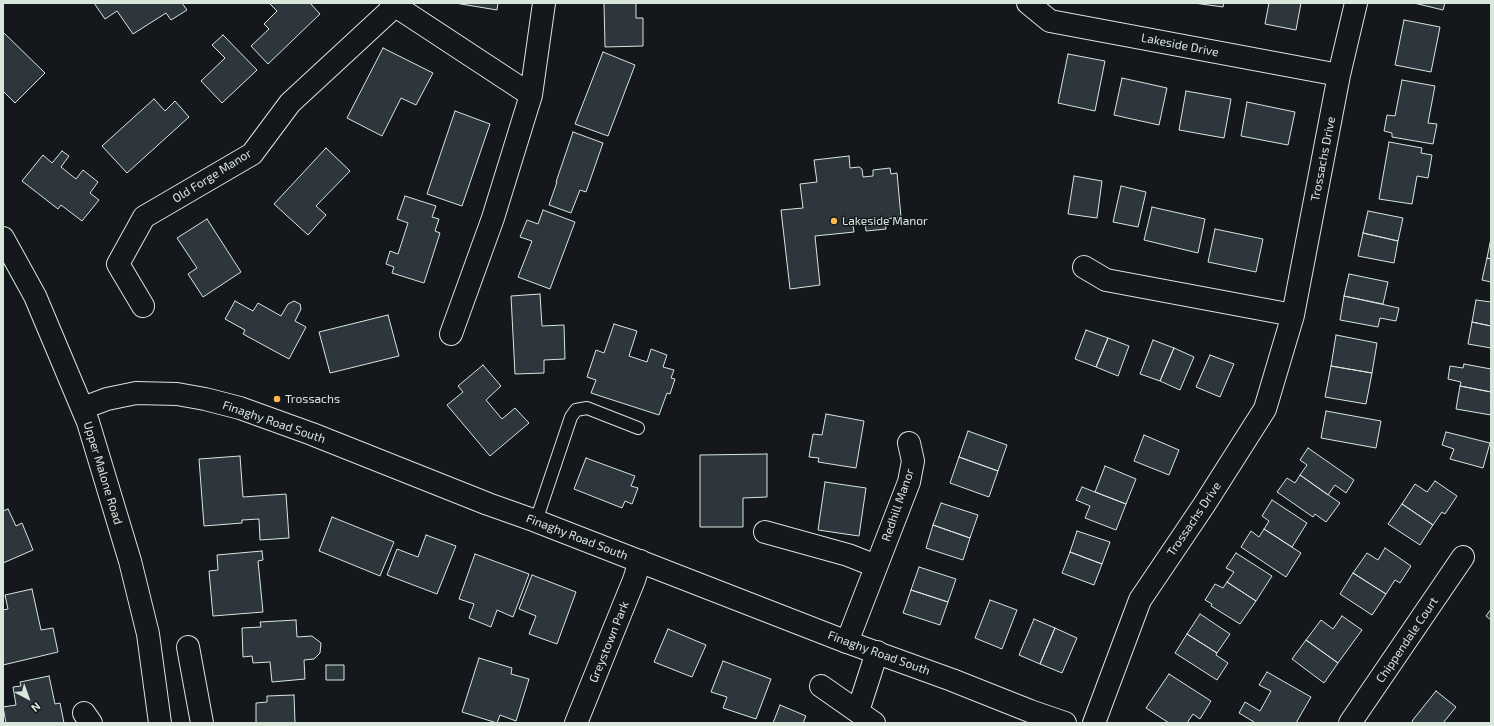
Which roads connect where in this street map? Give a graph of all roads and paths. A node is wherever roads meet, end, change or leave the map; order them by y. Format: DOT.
graph roads {
  1 [pos="544,3"];
  2 [pos="1028,3"];
  3 [pos="1356,3"];
  4 [pos="393,4"];
  5 [pos="1339,75"];
  6 [pos="531,95"];
  7 [pos="3,238"];
  8 [pos="1084,267"];
  9 [pos="143,306"];
  10 [pos="1293,316"];
  11 [pos="451,334"];
  12 [pos="82,408"];
  13 [pos="638,428"];
  14 [pos="909,443"];
  15 [pos="536,521"];
  16 [pos="765,532"];
  17 [pos="1463,557"];
  18 [pos="640,560"];
  19 [pos="876,566"];
  20 [pos="846,642"];
  21 [pos="188,647"];
  22 [pos="877,652"];
  23 [pos="821,686"];
  24 [pos="866,717"];
  25 [pos="160,723"];
  26 [pos="202,723"];
  27 [pos="576,723"];
  28 [pos="1065,723"];
  29 [pos="1094,723"];
  30 [pos="1350,723"];
  1 -- 6 [label="street"];
  2 -- 5 [label="street, Lakeside Drive"];
  3 -- 5 [label="street, Trossachs Drive"];
  4 -- 6 [label="street, Old Forge Manor"];
  4 -- 9 [label="street, Old Forge Manor"];
  5 -- 10 [label="street, Trossachs Drive"];
  6 -- 11 [label="street"];
  7 -- 12 [label="street, Upper Malone Road"];
  8 -- 10 [label="street"];
  10 -- 29 [label="street, Trossachs Drive"];
  12 -- 15 [label="street, Finaghy Road South"];
  12 -- 25 [label="street, Upper Malone Road"];
  13 -- 15 [label="lane"];
  14 -- 19 [label="street, Redhill Manor"];
  15 -- 18 [label="street, Finaghy Road South"];
  16 -- 19 [label="street"];
  17 -- 30 [label="street, Chippendale Court"];
  18 -- 20 [label="street, Finaghy Road South"];
  18 -- 27 [label="street, Greystown Park"];
  19 -- 20 [label="street, Redhill Manor"];
  20 -- 22 [label="street, Finaghy Road South"];
  21 -- 26 [label="street"];
  22 -- 24 [label="street"];
  22 -- 28 [label="street, Finaghy Road South"];
  23 -- 24 [label="street"];
}
